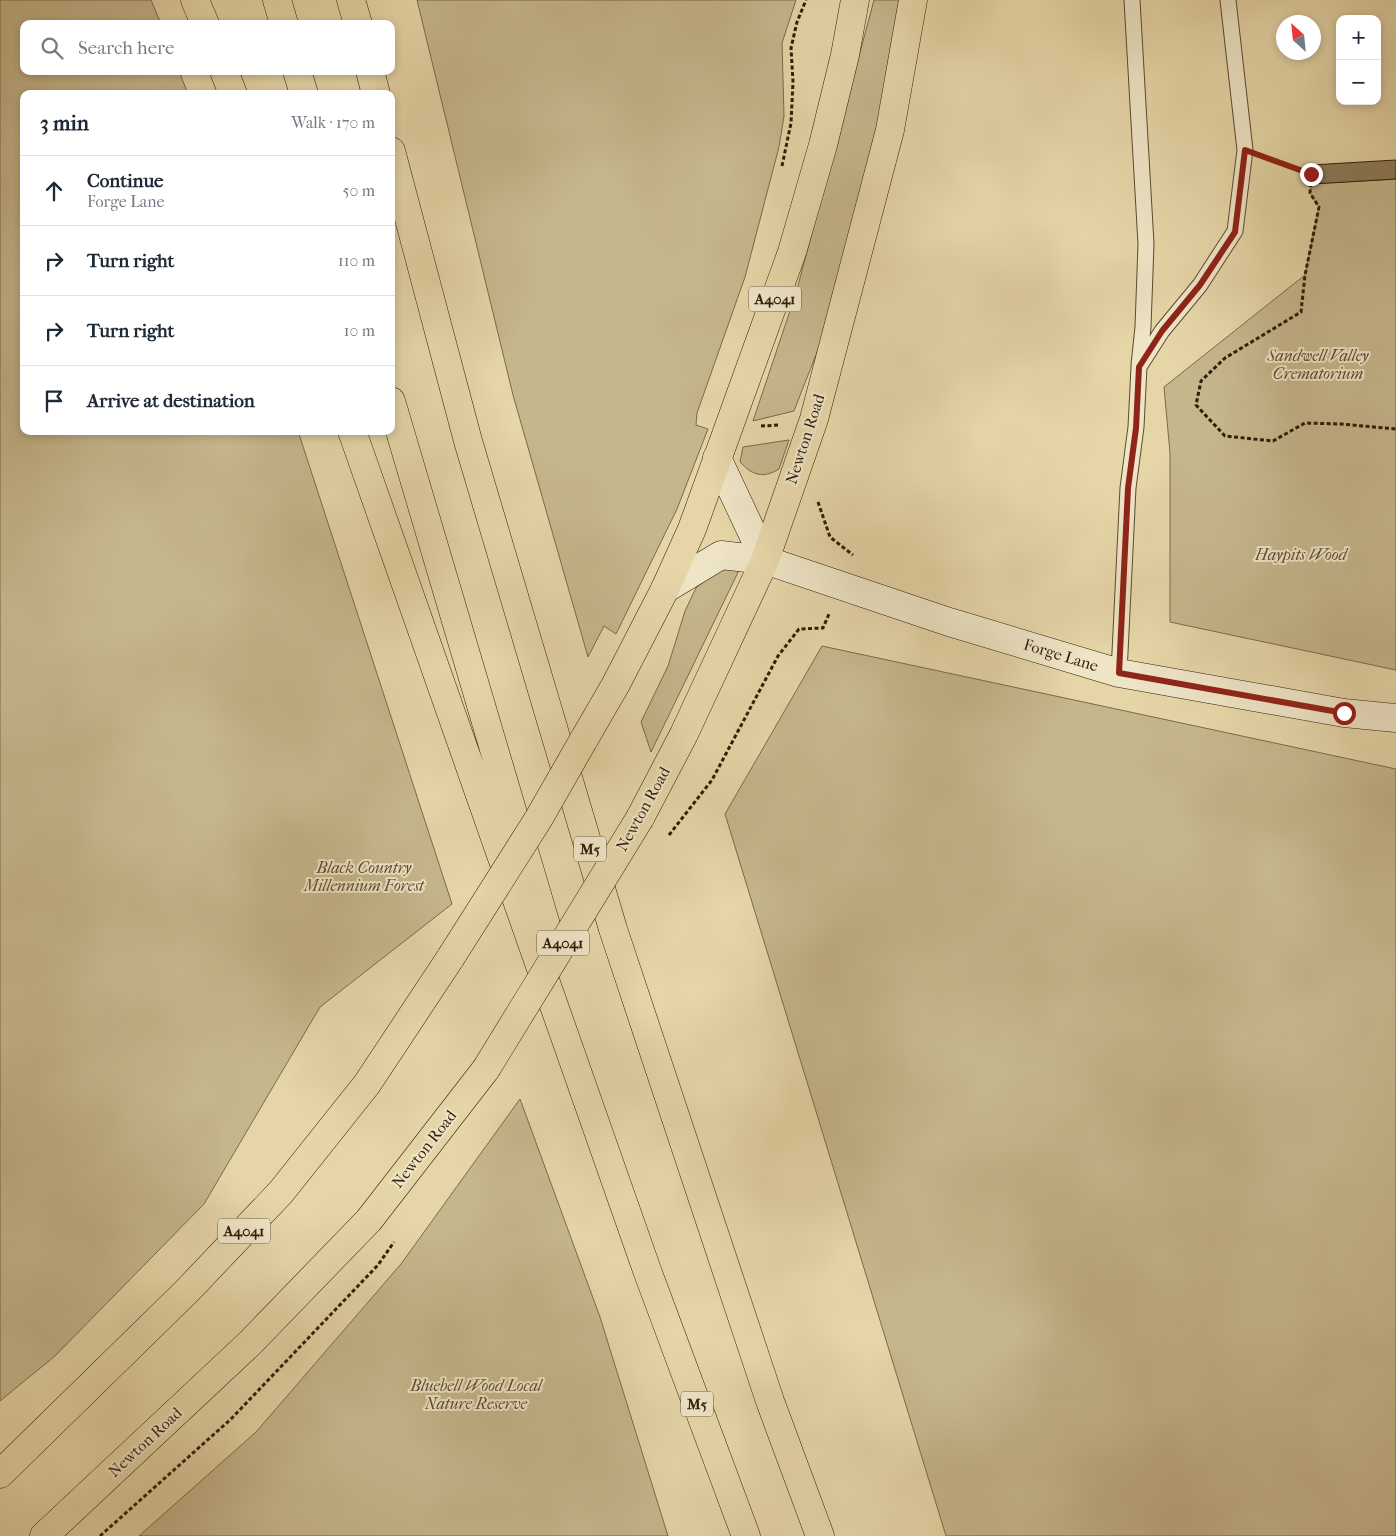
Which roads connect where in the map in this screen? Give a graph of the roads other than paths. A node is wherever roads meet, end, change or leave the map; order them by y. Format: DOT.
graph roads {
  1 [pos="195,0"];
  2 [pos="277,0"];
  3 [pos="351,0"];
  4 [pos="855,0"];
  5 [pos="865,0"];
  6 [pos="913,0"];
  7 [pos="1132,0"];
  8 [pos="1228,0"];
  9 [pos="203,20"];
  10 [pos="283,20"];
  11 [pos="357,20"];
  12 [pos="845,56"];
  13 [pos="226,75"];
  14 [pos="298,75"];
  15 [pos="371,75"];
  16 [pos="231,90"];
  17 [pos="303,90"];
  18 [pos="375,90"];
  19 [pos="395,166"];
  20 [pos="1139,367"];
  21 [pos="395,415"];
  22 [pos="353,435"];
  23 [pos="717,458"];
  24 [pos="765,560"];
  25 [pos="665,589"];
  26 [pos="1119,673"];
  27 [pos="1396,718"];
  28 [pos="648,1273"];
  29 [pos="0,1474"];
  30 [pos="44,1536"];
  31 [pos="746,1536"];
  32 [pos="820,1536"];
  1 -- 9 [label="highway"];
  2 -- 10 [label="highway"];
  3 -- 11 [label="highway"];
  4 -- 12 [label="highway, A4041"];
  5 -- 12 [label="highway"];
  6 -- 24 [label="highway, Newton Road / A4041"];
  7 -- 20 [label="lane"];
  8 -- 20 [label="lane"];
  12 -- 23 [label="highway, A4041"];
  13 -- 16 [label="highway"];
  14 -- 17 [label="highway"];
  15 -- 18 [label="highway"];
  19 -- 32 [label="highway, M5"];
  20 -- 26 [label="lane"];
  21 -- 28 [label="highway, M5"];
  22 -- 28 [label="highway, M5"];
  23 -- 24 [label="street"];
  23 -- 25 [label="highway, A4041"];
  24 -- 25 [label="street, Forge Lane"];
  24 -- 26 [label="street, Forge Lane"];
  24 -- 30 [label="highway, Newton Road / A4041, bridge"];
  25 -- 29 [label="highway, A4041, bridge"];
  26 -- 27 [label="street, Forge Lane"];
  28 -- 31 [label="highway, M5"];
}
